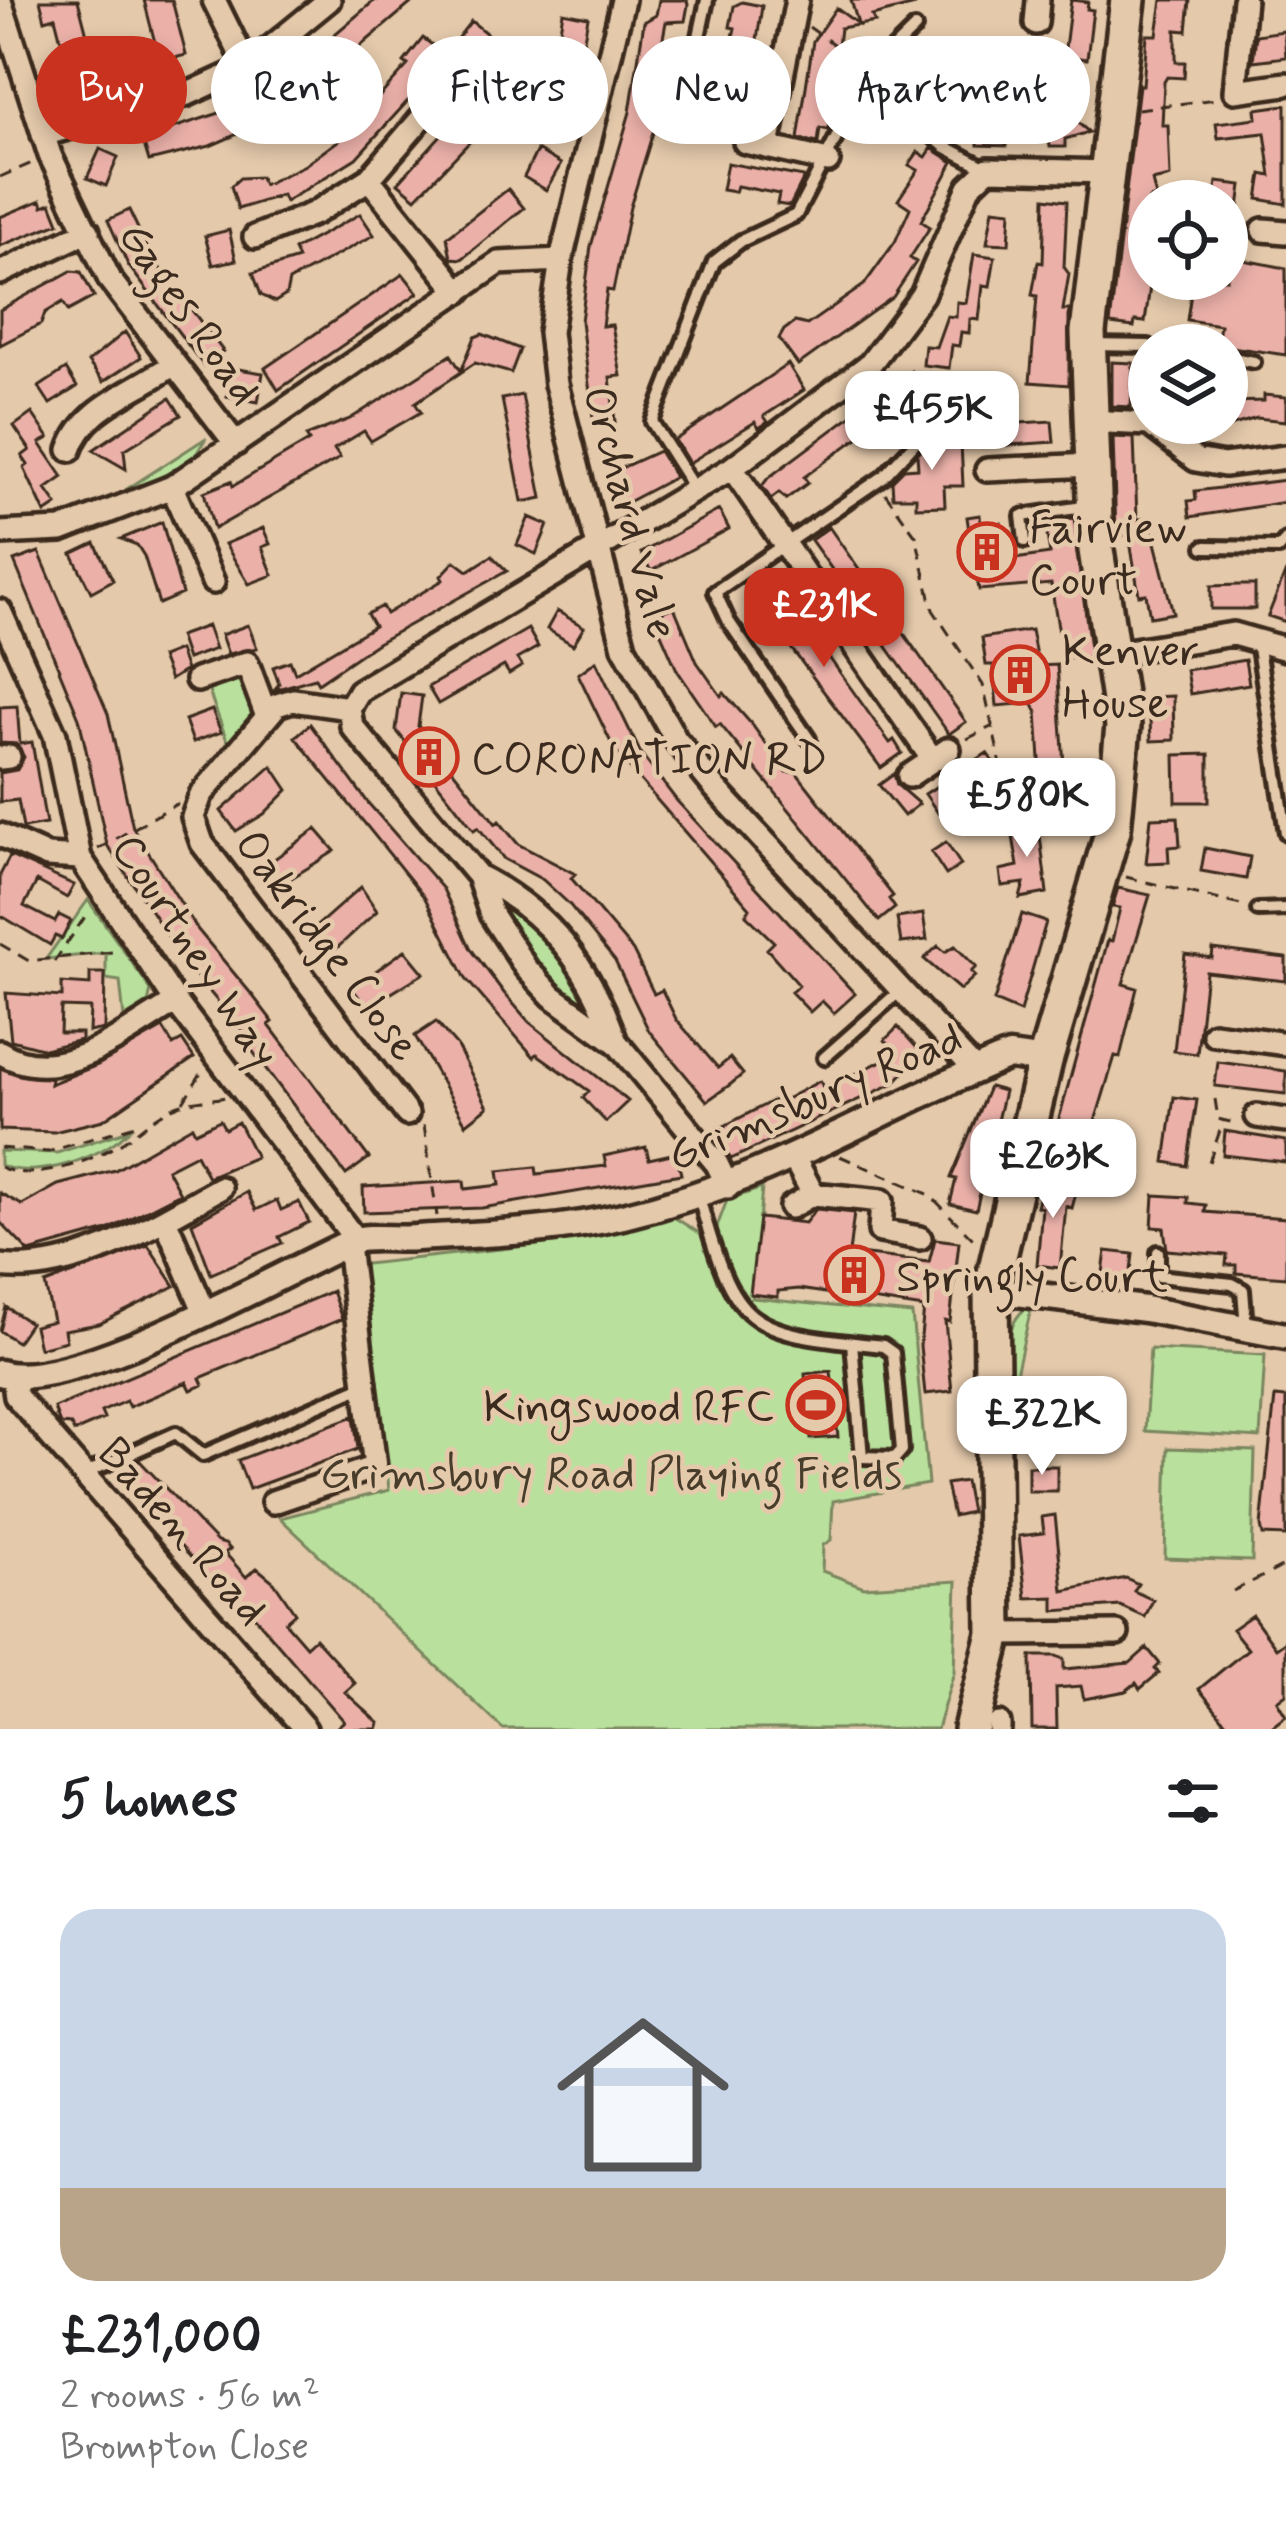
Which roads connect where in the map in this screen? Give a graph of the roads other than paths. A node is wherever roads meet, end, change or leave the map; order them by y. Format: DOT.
graph roads {
  1 [pos="214,0"];
  2 [pos="328,0"];
  3 [pos="623,0"];
  4 [pos="707,0"];
  5 [pos="1128,0"];
  6 [pos="1244,0"];
  7 [pos="0,1"];
  8 [pos="795,8"];
  9 [pos="915,28"];
  10 [pos="232,36"];
  11 [pos="284,36"];
  12 [pos="699,36"];
  13 [pos="907,36"];
  14 [pos="9,63"];
  15 [pos="211,83"];
  16 [pos="1286,84"];
  17 [pos="407,135"];
  18 [pos="756,144"];
  19 [pos="836,144"];
  20 [pos="942,144"];
  21 [pos="47,145"];
  22 [pos="768,146"];
  23 [pos="828,161"];
  24 [pos="988,169"];
  25 [pos="1109,172"];
  26 [pos="369,179"];
  27 [pos="88,231"];
  28 [pos="254,237"];
  29 [pos="561,260"];
  30 [pos="0,273"];
  31 [pos="459,292"];
  32 [pos="1088,345"];
  33 [pos="1128,346"];
  34 [pos="1248,361"];
  35 [pos="1254,362"];
  36 [pos="172,365"];
  37 [pos="950,405"];
  38 [pos="56,418"];
  39 [pos="1088,422"];
  40 [pos="77,427"];
  41 [pos="236,444"];
  42 [pos="70,450"];
  43 [pos="1286,457"];
  44 [pos="1091,465"];
  45 [pos="732,468"];
  46 [pos="987,470"];
  47 [pos="172,487"];
  48 [pos="695,490"];
  49 [pos="1093,506"];
  50 [pos="0,533"];
  51 [pos="1286,540"];
  52 [pos="1025,541"];
  53 [pos="785,545"];
  54 [pos="599,547"];
  55 [pos="1204,547"];
  56 [pos="213,582"];
  57 [pos="0,611"];
  58 [pos="1256,639"];
  59 [pos="1286,649"];
  60 [pos="1115,653"];
  61 [pos="197,680"];
  62 [pos="349,707"];
  63 [pos="266,714"];
  64 [pos="809,739"];
  65 [pos="909,776"];
  66 [pos="1286,833"];
  67 [pos="0,835"];
  68 [pos="80,858"];
  69 [pos="478,876"];
  70 [pos="1286,908"];
  71 [pos="1258,910"];
  72 [pos="901,990"];
  73 [pos="176,1002"];
  74 [pos="1214,1034"];
  75 [pos="617,1042"];
  76 [pos="1286,1044"];
  77 [pos="0,1052"];
  78 [pos="824,1058"];
  79 [pos="1045,1061"];
  80 [pos="975,1070"];
  81 [pos="407,1114"];
  82 [pos="1257,1117"];
  83 [pos="1286,1120"];
  84 [pos="795,1160"];
  85 [pos="728,1187"];
  86 [pos="220,1188"];
  87 [pos="813,1194"];
  88 [pos="699,1197"];
  89 [pos="791,1207"];
  90 [pos="164,1219"];
  91 [pos="920,1238"];
  92 [pos="351,1242"];
  93 [pos="1158,1252"];
  94 [pos="0,1266"];
  95 [pos="991,1289"];
  96 [pos="205,1313"];
  97 [pos="1246,1327"];
  98 [pos="1286,1336"];
  99 [pos="852,1343"];
  100 [pos="4,1379"];
  101 [pos="366,1385"];
  102 [pos="84,1474"];
  103 [pos="273,1502"];
  104 [pos="1117,1633"];
  105 [pos="995,1634"];
  106 [pos="990,1727"];
  107 [pos="305,1729"];
  1 -- 10 [label="street"];
  2 -- 11 [label="street"];
  3 -- 29 [label="street, Orchard Vale"];
  4 -- 12 [label="lane"];
  5 -- 25 [label="main road"];
  6 -- 16 [label="street"];
  7 -- 14 [label="street, Gages Road"];
  8 -- 22 [label="street"];
  9 -- 13 [label="lane"];
  14 -- 21 [label="street, Gages Road"];
  15 -- 21 [label="street"];
  17 -- 26 [label="street"];
  18 -- 22 [label="street"];
  19 -- 23 [label="lane"];
  20 -- 24 [label="lane"];
  21 -- 27 [label="street, Gages Road"];
  22 -- 23 [label="street"];
  23 -- 48 [label="lane"];
  24 -- 25 [label="street"];
  24 -- 45 [label="street"];
  25 -- 32 [label="main road"];
  26 -- 28 [label="street"];
  26 -- 31 [label="street"];
  27 -- 30 [label="street"];
  27 -- 36 [label="street, Gages Road"];
  29 -- 31 [label="street, Gages Road"];
  29 -- 54 [label="street, Orchard Vale"];
  31 -- 41 [label="street, Gages Road"];
  32 -- 33 [label="lane"];
  32 -- 39 [label="main road"];
  34 -- 35 [label="lane"];
  36 -- 40 [label="street"];
  36 -- 41 [label="street, Gages Road"];
  37 -- 53 [label="lane"];
  38 -- 40 [label="street"];
  39 -- 43 [label="street"];
  39 -- 44 [label="main road"];
  40 -- 42 [label="street"];
  41 -- 47 [label="street"];
  44 -- 46 [label="street"];
  44 -- 49 [label="main road"];
  45 -- 48 [label="street"];
  45 -- 53 [label="street"];
  47 -- 50 [label="street"];
  47 -- 56 [label="street"];
  48 -- 54 [label="street"];
  49 -- 52 [label="lane"];
  49 -- 60 [label="main road"];
  51 -- 55 [label="lane"];
  53 -- 64 [label="lane"];
  53 -- 65 [label="street"];
  54 -- 62 [label="street"];
  54 -- 72 [label="street, Orchard Vale"];
  57 -- 68 [label="street, Courtney Way"];
  58 -- 59 [label="street"];
  58 -- 60 [label="street"];
  58 -- 66 [label="lane"];
  60 -- 79 [label="main road"];
  61 -- 63 [label="street"];
  62 -- 63 [label="street"];
  62 -- 69 [label="street"];
  63 -- 81 [label="street, Oakridge Close"];
  67 -- 68 [label="street"];
  68 -- 73 [label="street, Courtney Way"];
  69 -- 75 [label="street"];
  69 -- 75 [label="street"];
  70 -- 71 [label="lane"];
  72 -- 78 [label="lane"];
  72 -- 80 [label="street, Orchard Vale"];
  73 -- 77 [label="street"];
  73 -- 92 [label="street, Courtney Way"];
  74 -- 76 [label="street"];
  75 -- 85 [label="street"];
  79 -- 80 [label="street, Grimsbury Road"];
  79 -- 95 [label="main road"];
  80 -- 84 [label="street, Grimsbury Road"];
  82 -- 83 [label="street"];
  84 -- 85 [label="street, Grimsbury Road"];
  84 -- 87 [label="street"];
  85 -- 88 [label="street, Grimsbury Road"];
  86 -- 90 [label="street"];
  87 -- 89 [label="street"];
  87 -- 91 [label="street"];
  88 -- 92 [label="street, Grimsbury Road"];
  88 -- 99 [label="lane"];
  90 -- 94 [label="street"];
  90 -- 96 [label="street"];
  92 -- 96 [label="street, Grimsbury Road"];
  92 -- 101 [label="street"];
  93 -- 97 [label="lane"];
  95 -- 97 [label="street"];
  95 -- 105 [label="main road"];
  96 -- 100 [label="street, Grimsbury Road"];
  97 -- 98 [label="street"];
  99 -- 99 [label="lane"];
  100 -- 102 [label="street, Baden Road"];
  101 -- 102 [label="lane"];
  101 -- 103 [label="street"];
  102 -- 107 [label="street, Baden Road"];
  104 -- 105 [label="street"];
  105 -- 106 [label="main road"];
}
